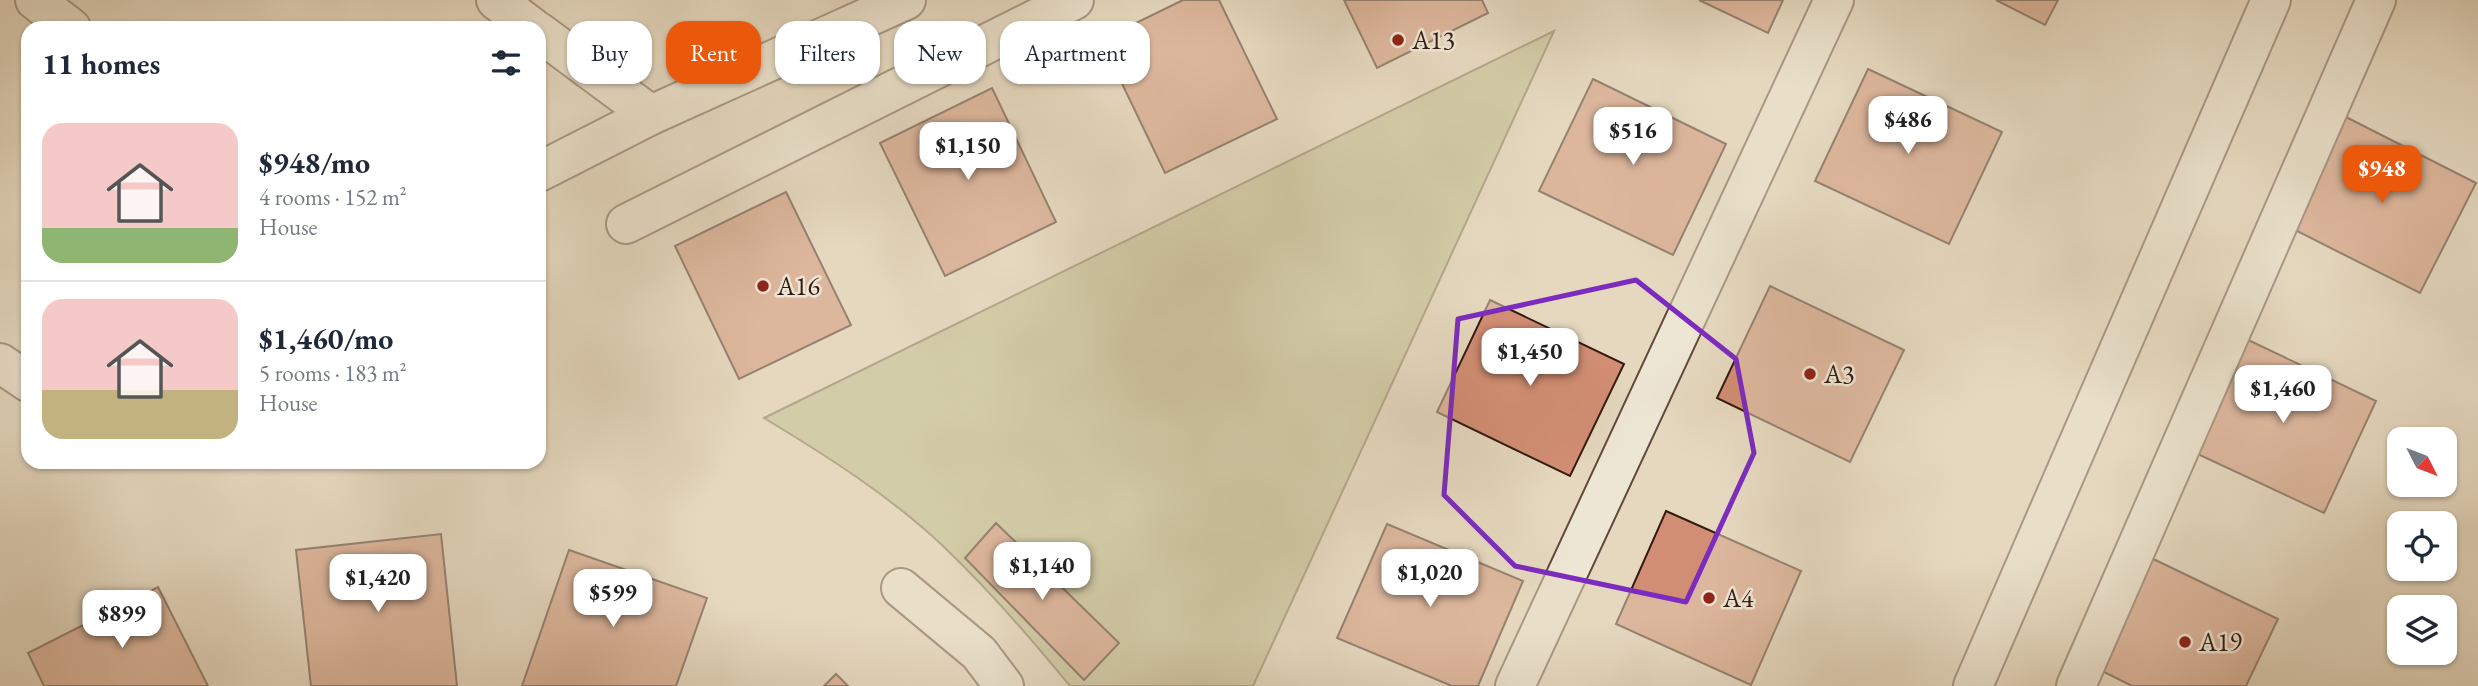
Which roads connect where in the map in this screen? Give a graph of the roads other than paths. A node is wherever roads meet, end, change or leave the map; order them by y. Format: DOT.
graph roads {
  1 [pos="35,0"];
  2 [pos="496,0"];
  3 [pos="906,0"];
  4 [pos="1074,0"];
  5 [pos="1834,0"];
  6 [pos="2271,0"];
  7 [pos="2376,0"];
  8 [pos="62,21"];
  9 [pos="524,21"];
  10 [pos="546,37"];
  11 [pos="651,115"];
  12 [pos="546,168"];
  13 [pos="626,224"];
  14 [pos="0,363"];
  15 [pos="21,377"];
  16 [pos="901,588"];
  17 [pos="1004,686"];
  18 [pos="1515,686"];
  19 [pos="1973,686"];
  20 [pos="2076,686"];
  1 -- 8 [label="street"];
  2 -- 9 [label="street"];
  3 -- 11 [label="street"];
  4 -- 13 [label="street"];
  5 -- 18 [label="street"];
  6 -- 19 [label="street"];
  7 -- 20 [label="street"];
  10 -- 11 [label="street"];
  11 -- 12 [label="street"];
  14 -- 15 [label="street"];
  16 -- 17 [label="street"];
}
